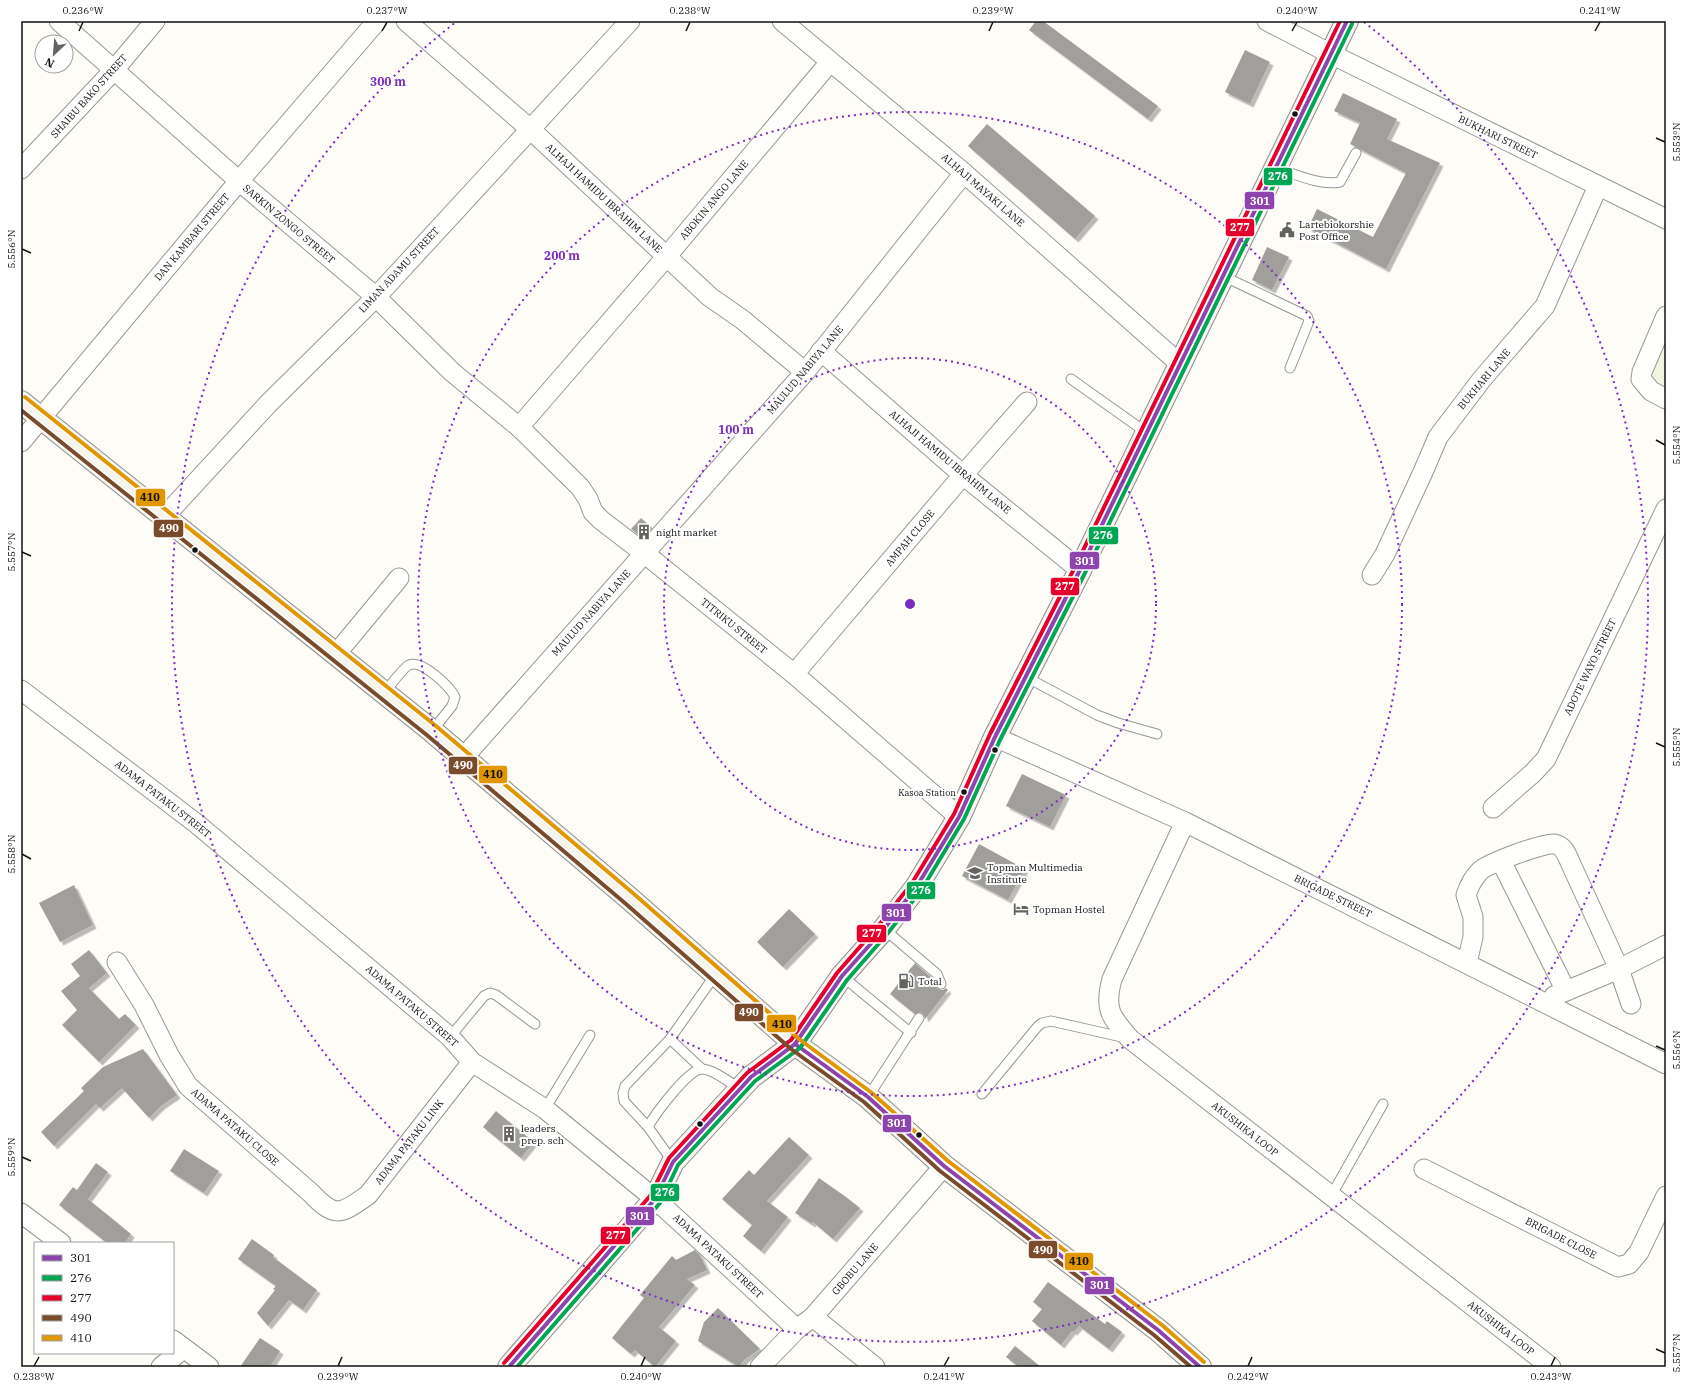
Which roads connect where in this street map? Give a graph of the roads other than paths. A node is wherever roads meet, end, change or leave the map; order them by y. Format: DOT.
graph roads {
  1 [pos="59,21"];
  2 [pos="155,21"];
  3 [pos="377,21"];
  4 [pos="406,21"];
  5 [pos="630,21"];
  6 [pos="782,21"];
  7 [pos="1267,21"];
  8 [pos="1347,21"];
  9 [pos="1331,54"];
  10 [pos="830,62"];
  11 [pos="114,70"];
  12 [pos="530,129"];
  13 [pos="1356,153"];
  14 [pos="1276,168"];
  15 [pos="21,169"];
  16 [pos="964,172"];
  17 [pos="238,181"];
  18 [pos="1598,186"];
  19 [pos="1666,219"];
  20 [pos="668,256"];
  21 [pos="1223,276"];
  22 [pos="376,297"];
  23 [pos="1666,316"];
  24 [pos="821,351"];
  25 [pos="1180,364"];
  26 [pos="1290,368"];
  27 [pos="805,372"];
  28 [pos="1071,379"];
  29 [pos="1666,399"];
  30 [pos="21,402"];
  31 [pos="1027,402"];
  32 [pos="40,418"];
  33 [pos="519,427"];
  34 [pos="1147,433"];
  35 [pos="21,442"];
  36 [pos="963,475"];
  37 [pos="1666,510"];
  38 [pos="164,517"];
  39 [pos="644,553"];
  40 [pos="1080,570"];
  41 [pos="1372,575"];
  42 [pos="399,578"];
  43 [pos="336,654"];
  44 [pos="794,674"];
  45 [pos="1026,677"];
  46 [pos="21,690"];
  47 [pos="384,693"];
  48 [pos="432,731"];
  49 [pos="1157,734"];
  50 [pos="995,738"];
  51 [pos="463,758"];
  52 [pos="1493,808"];
  53 [pos="959,817"];
  54 [pos="1185,822"];
  55 [pos="1501,861"];
  56 [pos="884,929"];
  57 [pos="1666,945"];
  58 [pos="117,962"];
  59 [pos="1467,962"];
  60 [pos="1619,969"];
  61 [pos="715,975"];
  62 [pos="842,976"];
  63 [pos="941,984"];
  64 [pos="1566,991"];
  65 [pos="1542,1001"];
  66 [pos="1631,1004"];
  67 [pos="920,1018"];
  68 [pos="535,1024"];
  69 [pos="910,1033"];
  70 [pos="590,1035"];
  71 [pos="450,1037"];
  72 [pos="670,1039"];
  73 [pos="1130,1039"];
  74 [pos="795,1044"];
  75 [pos="472,1062"];
  76 [pos="1666,1064"];
  77 [pos="702,1069"];
  78 [pos="740,1089"];
  79 [pos="982,1094"];
  80 [pos="868,1097"];
  81 [pos="1383,1104"];
  82 [pos="545,1109"];
  83 [pos="648,1127"];
  84 [pos="672,1162"];
  85 [pos="944,1166"];
  86 [pos="1424,1169"];
  87 [pos="1331,1196"];
  88 [pos="1666,1196"];
  89 [pos="655,1199"];
  90 [pos="338,1212"];
  91 [pos="21,1213"];
  92 [pos="60,1242"];
  93 [pos="814,1317"];
  94 [pos="797,1329"];
  95 [pos="178,1344"];
  96 [pos="171,1354"];
  97 [pos="161,1367"];
  98 [pos="209,1367"];
  99 [pos="509,1367"];
  100 [pos="760,1367"];
  101 [pos="875,1367"];
  102 [pos="1200,1367"];
  103 [pos="1551,1367"];
  1 -- 11 [label="street, SARKIN ZONGO STREET"];
  2 -- 11 [label="street, SHAIBU BAKO STREET"];
  3 -- 17 [label="street, DAN KAMBARI STREET"];
  4 -- 12 [label="street, ALHAJI HAMIDU IBRAHIM LANE"];
  5 -- 12 [label="street, LIMAN ADAMU STREET"];
  6 -- 10 [label="street, ALHAJI MAYAKI LANE"];
  7 -- 9 [label="street, BUKHARI STREET"];
  8 -- 9 [label="main road"];
  9 -- 14 [label="main road"];
  9 -- 18 [label="street, BUKHARI STREET"];
  10 -- 16 [label="street, ALHAJI MAYAKI LANE"];
  10 -- 20 [label="street, ABOKIN ANGO LANE"];
  11 -- 15 [label="street, SHAIBU BAKO STREET"];
  11 -- 17 [label="street, SARKIN ZONGO STREET"];
  12 -- 20 [label="street, ALHAJI HAMIDU IBRAHIM LANE"];
  12 -- 22 [label="street, LIMAN ADAMU STREET"];
  13 -- 14 [label="lane"];
  14 -- 21 [label="main road"];
  16 -- 24 [label="street, MAULUD NABIYA LANE"];
  16 -- 25 [label="street, ALHAJI MAYAKI LANE"];
  17 -- 22 [label="street, SARKIN ZONGO STREET"];
  17 -- 32 [label="street, DAN KAMBARI STREET"];
  18 -- 19 [label="street, BUKHARI STREET"];
  18 -- 41 [label="street, BUKHARI LANE"];
  20 -- 27 [label="street, ALHAJI HAMIDU IBRAHIM LANE"];
  20 -- 33 [label="street, ABOKIN ANGO LANE"];
  21 -- 25 [label="main road"];
  21 -- 26 [label="lane"];
  22 -- 33 [label="street, SARKIN ZONGO STREET"];
  22 -- 38 [label="street, LIMAN ADAMU STREET"];
  23 -- 29 [label="street"];
  24 -- 27 [label="street, MAULUD NABIYA LANE"];
  24 -- 36 [label="street, ALHAJI HAMIDU IBRAHIM LANE"];
  25 -- 34 [label="main road"];
  27 -- 39 [label="street, MAULUD NABIYA LANE"];
  28 -- 34 [label="lane"];
  30 -- 32 [label="main road"];
  31 -- 36 [label="street, AMPAH CLOSE"];
  32 -- 35 [label="street, DAN KAMBARI STREET"];
  32 -- 38 [label="main road"];
  33 -- 39 [label="street, TITRIKU STREET"];
  34 -- 40 [label="main road"];
  36 -- 40 [label="street, ALHAJI HAMIDU IBRAHIM LANE"];
  36 -- 44 [label="street, AMPAH CLOSE"];
  37 -- 52 [label="street, ADOTE WAYO STREET"];
  38 -- 43 [label="main road"];
  39 -- 44 [label="street, TITRIKU STREET"];
  39 -- 51 [label="street, MAULUD NABIYA LANE"];
  40 -- 45 [label="main road"];
  42 -- 43 [label="street"];
  43 -- 47 [label="main road"];
  44 -- 53 [label="street, TITRIKU STREET"];
  45 -- 49 [label="lane"];
  45 -- 50 [label="main road"];
  46 -- 71 [label="street, ADAMA PATAKU STREET"];
  47 -- 48 [label="main road"];
  47 -- 48 [label="lane"];
  48 -- 51 [label="main road"];
  50 -- 53 [label="main road"];
  50 -- 54 [label="street, BRIGADE STREET"];
  51 -- 61 [label="main road"];
  53 -- 56 [label="main road"];
  54 -- 59 [label="street, BRIGADE STREET"];
  54 -- 73 [label="street, AKUSHIKA LOOP"];
  55 -- 59 [label="street"];
  55 -- 60 [label="street"];
  55 -- 64 [label="street"];
  56 -- 62 [label="main road"];
  56 -- 63 [label="lane"];
  57 -- 60 [label="street"];
  58 -- 90 [label="street, ADAMA PATAKU CLOSE"];
  59 -- 65 [label="street, BRIGADE STREET"];
  60 -- 64 [label="street"];
  60 -- 66 [label="street"];
  61 -- 72 [label="lane"];
  61 -- 74 [label="main road"];
  62 -- 69 [label="lane"];
  62 -- 74 [label="main road"];
  64 -- 65 [label="street"];
  65 -- 76 [label="street, BRIGADE STREET"];
  67 -- 69 [label="lane"];
  68 -- 71 [label="lane"];
  69 -- 80 [label="lane"];
  70 -- 82 [label="lane"];
  71 -- 75 [label="street, ADAMA PATAKU STREET"];
  72 -- 77 [label="lane"];
  72 -- 83 [label="lane"];
  73 -- 79 [label="lane"];
  73 -- 87 [label="street, AKUSHIKA LOOP"];
  74 -- 78 [label="main road"];
  74 -- 80 [label="main road"];
  75 -- 82 [label="street, ADAMA PATAKU STREET"];
  75 -- 90 [label="street, ADAMA PATAKU LINK"];
  77 -- 78 [label="lane"];
  77 -- 83 [label="lane"];
  78 -- 84 [label="main road"];
  80 -- 85 [label="main road"];
  81 -- 87 [label="lane"];
  82 -- 89 [label="street, ADAMA PATAKU STREET"];
  83 -- 84 [label="lane"];
  84 -- 89 [label="main road"];
  85 -- 93 [label="street, GBOBU LANE"];
  85 -- 102 [label="main road"];
  86 -- 88 [label="street, BRIGADE CLOSE"];
  87 -- 103 [label="street, AKUSHIKA LOOP"];
  89 -- 94 [label="street, ADAMA PATAKU STREET"];
  89 -- 99 [label="main road"];
  91 -- 92 [label="street"];
  93 -- 94 [label="street, GBOBU LANE"];
  93 -- 101 [label="street"];
  94 -- 100 [label="street, GBOBU LANE"];
  95 -- 98 [label="street"];
  96 -- 97 [label="street"];
}
